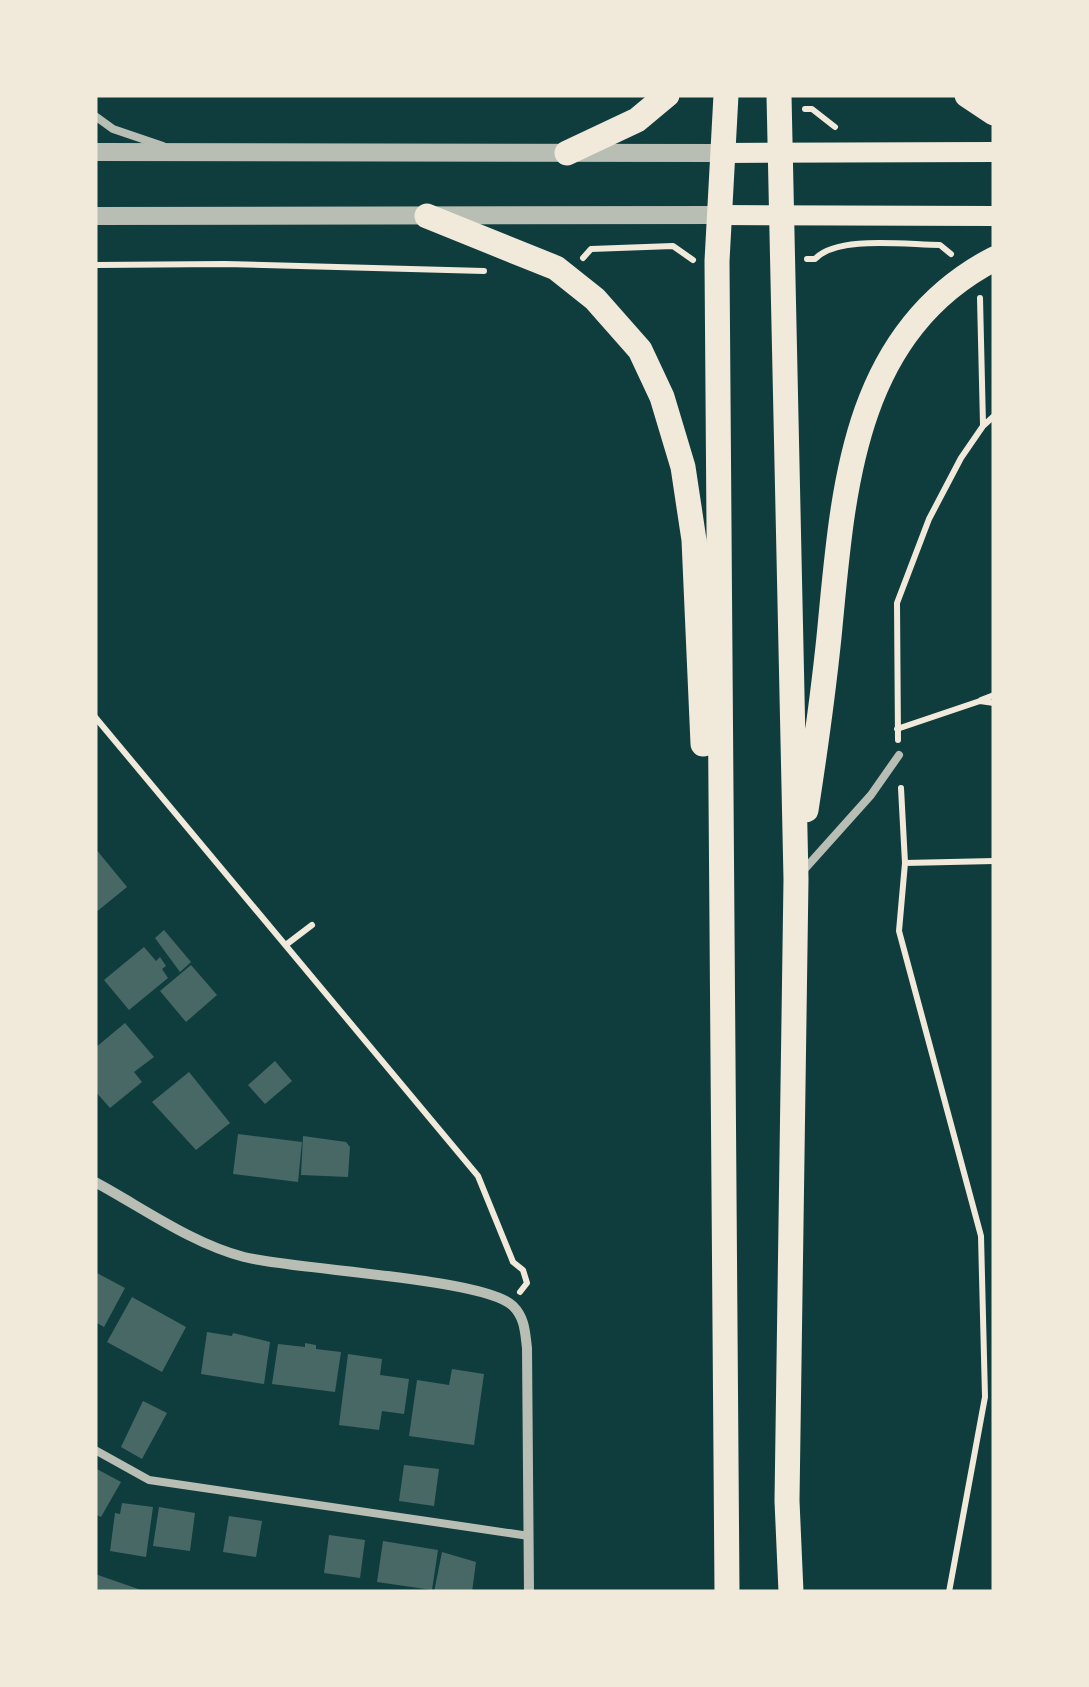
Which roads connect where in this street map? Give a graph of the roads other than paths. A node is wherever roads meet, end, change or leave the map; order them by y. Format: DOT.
graph roads {
  1 [pos="666,95"];
  2 [pos="726,95"];
  3 [pos="779,95"];
  4 [pos="967,95"];
  5 [pos="994,113"];
  6 [pos="95,116"];
  7 [pos="95,152"];
  8 [pos="181,152"];
  9 [pos="780,152"];
  10 [pos="994,152"];
  11 [pos="566,153"];
  12 [pos="724,153"];
  13 [pos="720,215"];
  14 [pos="95,216"];
  15 [pos="427,216"];
  16 [pos="779,216"];
  17 [pos="994,216"];
  18 [pos="994,259"];
  19 [pos="899,754"];
  20 [pos="719,820"];
  21 [pos="796,879"];
  22 [pos="95,1182"];
  23 [pos="95,1450"];
  24 [pos="528,1536"];
  25 [pos="529,1592"];
  26 [pos="727,1592"];
  27 [pos="791,1592"];
  1 -- 11 [label="main road"];
  2 -- 12 [label="main road"];
  3 -- 9 [label="main road"];
  4 -- 5 [label="main road"];
  6 -- 8 [label="lane"];
  7 -- 8 [label="street"];
  8 -- 11 [label="street"];
  9 -- 10 [label="main road"];
  9 -- 12 [label="main road"];
  9 -- 16 [label="main road"];
  11 -- 12 [label="street"];
  12 -- 13 [label="main road"];
  13 -- 15 [label="street"];
  13 -- 16 [label="main road"];
  13 -- 20 [label="main road"];
  14 -- 15 [label="street"];
  15 -- 20 [label="main road"];
  16 -- 17 [label="main road"];
  16 -- 21 [label="main road"];
  18 -- 21 [label="main road"];
  19 -- 21 [label="lane"];
  20 -- 26 [label="main road"];
  21 -- 27 [label="main road"];
  22 -- 24 [label="street"];
  23 -- 24 [label="lane"];
  24 -- 25 [label="street"];
}
